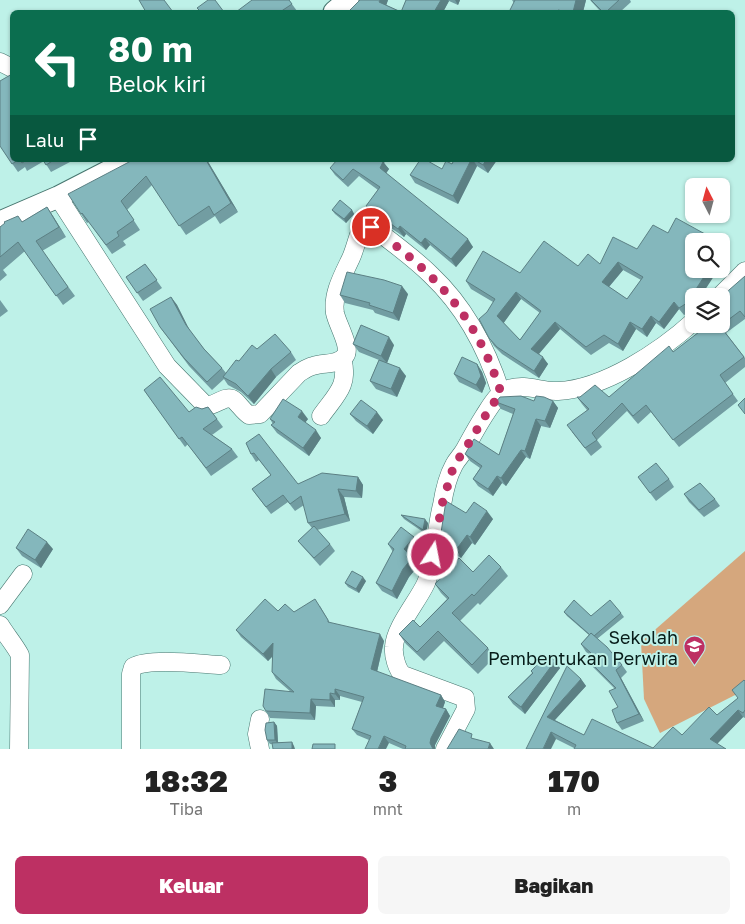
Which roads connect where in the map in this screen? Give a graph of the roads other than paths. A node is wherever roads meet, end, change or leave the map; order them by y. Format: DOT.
graph roads {
  1 [pos="348,0"];
  2 [pos="336,10"];
  3 [pos="120,162"];
  4 [pos="106,165"];
  5 [pos="58,197"];
  6 [pos="0,222"];
  7 [pos="745,271"];
  8 [pos="728,288"];
  9 [pos="685,329"];
  10 [pos="342,359"];
  11 [pos="501,393"];
  12 [pos="321,416"];
  13 [pos="23,574"];
  14 [pos="0,605"];
  15 [pos="0,625"];
  16 [pos="222,665"];
  17 [pos="260,719"];
  18 [pos="19,749"];
  19 [pos="131,749"];
  20 [pos="260,749"];
  21 [pos="445,749"];
  1 -- 2 [label="street"];
  3 -- 4 [label="street"];
  4 -- 5 [label="street"];
  5 -- 6 [label="street"];
  5 -- 10 [label="street"];
  7 -- 8 [label="street"];
  9 -- 11 [label="street"];
  10 -- 11 [label="street"];
  10 -- 12 [label="street"];
  11 -- 21 [label="street"];
  13 -- 14 [label="street"];
  15 -- 18 [label="street"];
  16 -- 19 [label="street"];
  17 -- 20 [label="street"];
}
